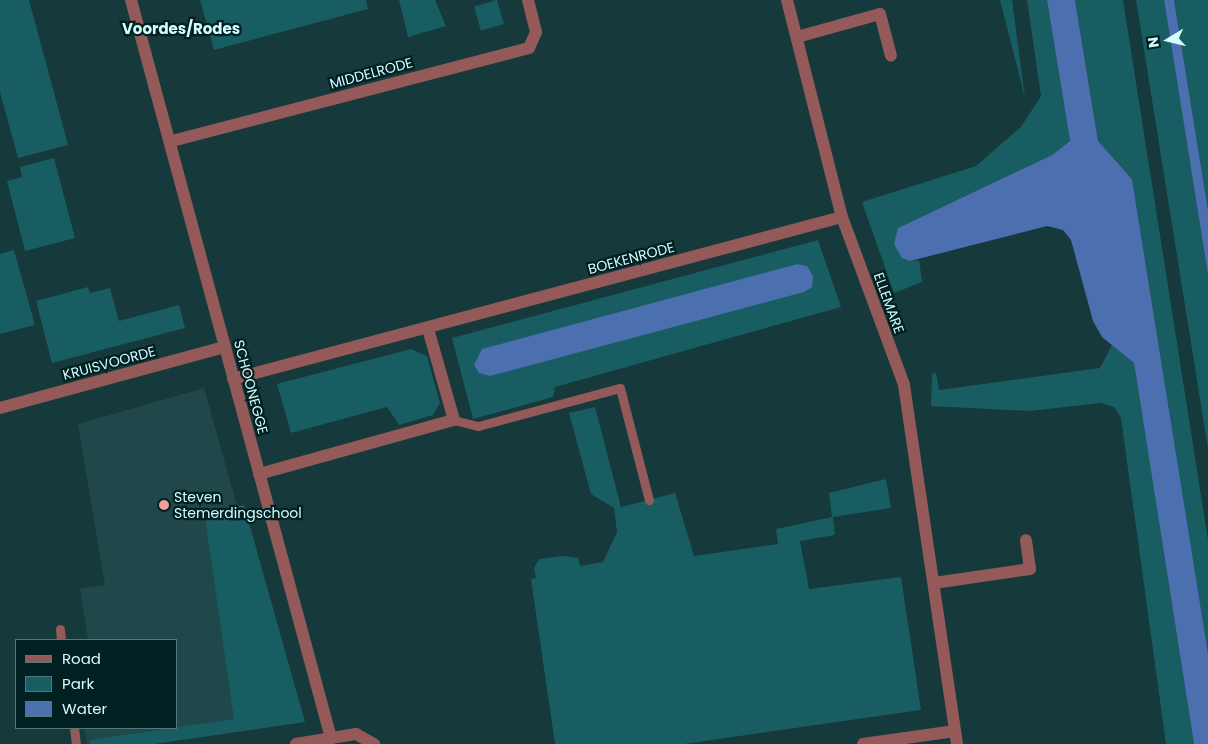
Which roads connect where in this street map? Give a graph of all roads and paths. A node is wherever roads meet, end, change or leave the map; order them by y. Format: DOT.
graph roads {
  1 [pos="131,0"];
  2 [pos="528,0"];
  3 [pos="787,0"];
  4 [pos="797,37"];
  5 [pos="891,56"];
  6 [pos="172,141"];
  7 [pos="842,217"];
  8 [pos="428,329"];
  9 [pos="225,347"];
  10 [pos="233,379"];
  11 [pos="0,408"];
  12 [pos="454,420"];
  13 [pos="259,474"];
  14 [pos="649,500"];
  15 [pos="1026,540"];
  16 [pos="934,583"];
  17 [pos="60,629"];
  18 [pos="61,639"];
  19 [pos="74,729"];
  20 [pos="955,731"];
  21 [pos="331,738"];
  22 [pos="76,744"];
  23 [pos="296,744"];
  24 [pos="374,744"];
  25 [pos="863,744"];
  26 [pos="957,744"];
  1 -- 6 [label="street, SCHOONEGGE"];
  2 -- 6 [label="street, MIDDELRODE"];
  3 -- 4 [label="street, ELLEMARE"];
  4 -- 5 [label="street"];
  4 -- 7 [label="street, ELLEMARE"];
  6 -- 9 [label="street, SCHOONEGGE"];
  7 -- 8 [label="street, BOEKENRODE"];
  7 -- 16 [label="street, ELLEMARE"];
  8 -- 10 [label="street, BOEKENRODE"];
  8 -- 12 [label="street"];
  9 -- 10 [label="street, SCHOONEGGE"];
  9 -- 11 [label="street, KRUISVOORDE"];
  10 -- 13 [label="street, SCHOONEGGE"];
  12 -- 13 [label="street"];
  12 -- 14 [label="lane"];
  13 -- 21 [label="street, SCHOONEGGE"];
  15 -- 16 [label="street"];
  16 -- 20 [label="street, ELLEMARE"];
  17 -- 18 [label="lane"];
  19 -- 22 [label="lane"];
  20 -- 25 [label="street"];
  20 -- 26 [label="street, ELLEMARE"];
  21 -- 23 [label="street"];
  21 -- 24 [label="street"];
}
